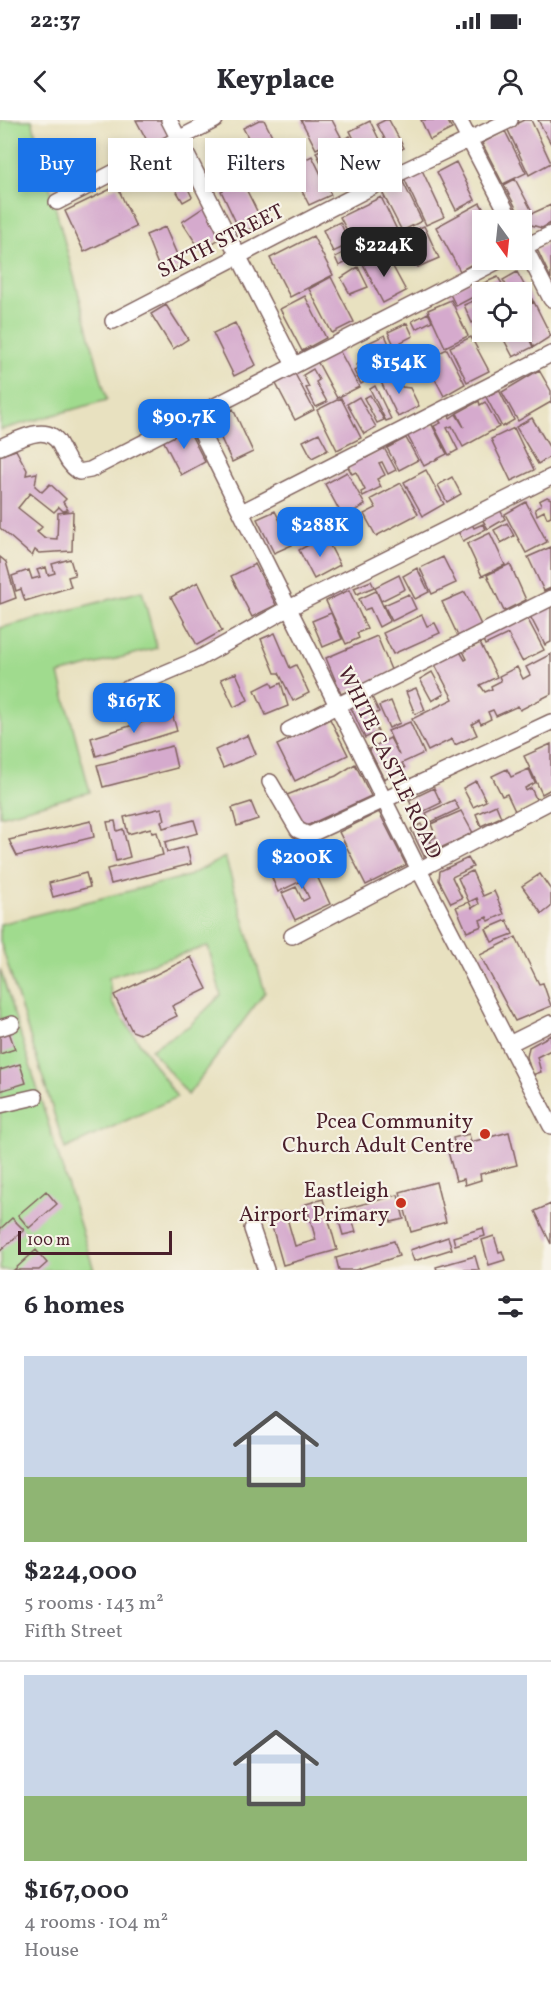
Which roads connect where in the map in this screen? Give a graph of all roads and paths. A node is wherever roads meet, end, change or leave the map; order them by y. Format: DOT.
graph roads {
  1 [pos="169,120"];
  2 [pos="215,120"];
  3 [pos="459,120"];
  4 [pos="510,120"];
  5 [pos="177,138"];
  6 [pos="182,138"];
  7 [pos="468,139"];
  8 [pos="193,168"];
  9 [pos="108,176"];
  10 [pos="57,202"];
  11 [pos="506,210"];
  12 [pos="551,234"];
  13 [pos="532,242"];
  14 [pos="240,256"];
  15 [pos="532,263"];
  16 [pos="480,270"];
  17 [pos="551,299"];
  18 [pos="113,321"];
  19 [pos="551,354"];
  20 [pos="294,365"];
  21 [pos="194,418"];
  22 [pos="0,447"];
  23 [pos="551,477"];
  24 [pos="242,512"];
  25 [pos="551,598"];
  26 [pos="288,608"];
  27 [pos="106,698"];
  28 [pos="338,705"];
  29 [pos="551,722"];
  30 [pos="289,730"];
  31 [pos="270,782"];
  32 [pos="385,801"];
  33 [pos="551,801"];
  34 [pos="419,870"];
  35 [pos="292,936"];
  36 [pos="551,1023"];
  37 [pos="509,1044"];
  38 [pos="35,1097"];
  39 [pos="0,1105"];
  40 [pos="551,1126"];
  41 [pos="252,1229"];
  42 [pos="266,1270"];
  1 -- 5 [label="street"];
  2 -- 6 [label="street"];
  3 -- 7 [label="street"];
  4 -- 7 [label="street, SIXTH STREET"];
  7 -- 11 [label="street"];
  7 -- 14 [label="street, SIXTH STREET"];
  8 -- 14 [label="street"];
  9 -- 10 [label="street"];
  12 -- 13 [label="street"];
  14 -- 18 [label="street, SIXTH STREET"];
  14 -- 20 [label="street"];
  15 -- 17 [label="street"];
  16 -- 20 [label="street"];
  19 -- 24 [label="street"];
  20 -- 21 [label="street"];
  21 -- 22 [label="street"];
  21 -- 24 [label="street, WHITE CASTLE ROAD"];
  23 -- 26 [label="street"];
  24 -- 26 [label="street, WHITE CASTLE ROAD"];
  25 -- 28 [label="street"];
  26 -- 27 [label="street"];
  26 -- 28 [label="street, WHITE CASTLE ROAD"];
  28 -- 30 [label="street"];
  28 -- 32 [label="street, WHITE CASTLE ROAD"];
  29 -- 32 [label="street"];
  31 -- 32 [label="street"];
  32 -- 34 [label="street, WHITE CASTLE ROAD"];
  33 -- 34 [label="street"];
  34 -- 35 [label="street"];
  34 -- 37 [label="street, WHITE CASTLE ROAD"];
  36 -- 37 [label="street"];
  37 -- 40 [label="street, WHITE CASTLE ROAD"];
  38 -- 39 [label="street"];
  41 -- 42 [label="street"];
}
